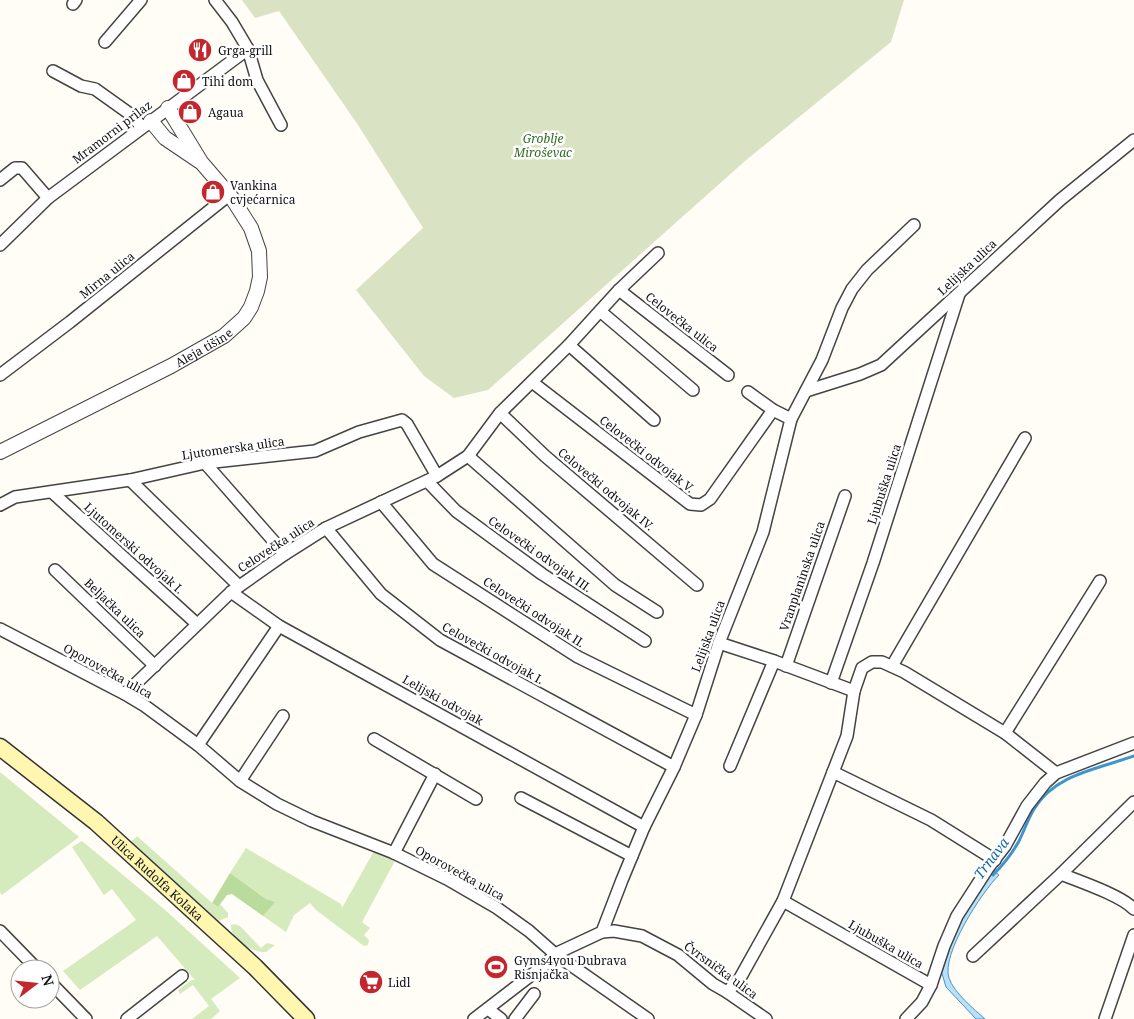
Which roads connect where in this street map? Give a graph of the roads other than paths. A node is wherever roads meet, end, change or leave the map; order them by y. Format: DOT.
graph roads {
  1 [pos="141,0"];
  2 [pos="215,0"];
  3 [pos="105,42"];
  4 [pos="248,49"];
  5 [pos="53,71"];
  6 [pos="168,108"];
  7 [pos="146,124"];
  8 [pos="281,125"];
  9 [pos="1134,140"];
  10 [pos="201,162"];
  11 [pos="0,180"];
  12 [pos="229,195"];
  13 [pos="48,198"];
  14 [pos="914,225"];
  15 [pos="0,244"];
  16 [pos="658,253"];
  17 [pos="619,290"];
  18 [pos="960,293"];
  19 [pos="600,311"];
  20 [pos="569,345"];
  21 [pos="0,375"];
  22 [pos="728,375"];
  23 [pos="532,382"];
  24 [pos="693,390"];
  25 [pos="806,391"];
  26 [pos="748,392"];
  27 [pos="773,410"];
  28 [pos="500,413"];
  29 [pos="791,419"];
  30 [pos="654,420"];
  31 [pos="1025,438"];
  32 [pos="0,452"];
  33 [pos="468,456"];
  34 [pos="205,463"];
  35 [pos="432,479"];
  36 [pos="130,480"];
  37 [pos="53,493"];
  38 [pos="845,496"];
  39 [pos="381,502"];
  40 [pos="0,505"];
  41 [pos="326,528"];
  42 [pos="285,554"];
  43 [pos="55,570"];
  44 [pos="1100,582"];
  45 [pos="697,585"];
  46 [pos="235,589"];
  47 [pos="657,612"];
  48 [pos="197,624"];
  49 [pos="279,626"];
  50 [pos="0,629"];
  51 [pos="645,641"];
  52 [pos="719,643"];
  53 [pos="774,661"];
  54 [pos="156,666"];
  55 [pos="786,666"];
  56 [pos="892,666"];
  57 [pos="831,683"];
  58 [pos="854,692"];
  59 [pos="125,694"];
  60 [pos="696,715"];
  61 [pos="284,716"];
  62 [pos="1004,733"];
  63 [pos="374,739"];
  64 [pos="1134,743"];
  65 [pos="198,746"];
  66 [pos="0,747"];
  67 [pos="730,766"];
  68 [pos="674,767"];
  69 [pos="833,772"];
  70 [pos="1056,773"];
  71 [pos="435,774"];
  72 [pos="240,781"];
  73 [pos="521,798"];
  74 [pos="476,799"];
  75 [pos="1134,802"];
  76 [pos="644,827"];
  77 [pos="394,853"];
  78 [pos="632,856"];
  79 [pos="995,860"];
  80 [pos="1061,874"];
  81 [pos="783,901"];
  82 [pos="1134,909"];
  83 [pos="0,931"];
  84 [pos="602,932"];
  85 [pos="1134,935"];
  86 [pos="555,954"];
  87 [pos="973,956"];
  88 [pos="27,959"];
  89 [pos="182,976"];
  90 [pos="931,985"];
  91 [pos="60,992"];
  92 [pos="727,992"];
  93 [pos="534,994"];
  94 [pos="488,1009"];
  95 [pos="86,1019"];
  96 [pos="127,1019"];
  97 [pos="306,1019"];
  98 [pos="474,1019"];
  99 [pos="501,1019"];
  100 [pos="515,1019"];
  101 [pos="648,1019"];
  102 [pos="766,1019"];
  103 [pos="906,1019"];
  104 [pos="1105,1019"];
  1 -- 3 [label="street"];
  2 -- 4 [label="street"];
  4 -- 6 [label="street, Mramorni prilaz"];
  4 -- 8 [label="street"];
  5 -- 7 [label="street"];
  6 -- 7 [label="street, Mramorni prilaz"];
  6 -- 10 [label="street, Aleja tišine"];
  7 -- 10 [label="street, Aleja tišine"];
  7 -- 13 [label="street, Mramorni prilaz"];
  9 -- 18 [label="street, Lelijska ulica"];
  10 -- 12 [label="street, Aleja tišine"];
  11 -- 13 [label="street"];
  12 -- 21 [label="street, Mirna ulica"];
  12 -- 32 [label="street, Aleja tišine"];
  13 -- 15 [label="street, Mramorni prilaz"];
  14 -- 25 [label="street, Lelijska ulica"];
  16 -- 17 [label="street, Celovečka ulica"];
  17 -- 19 [label="street, Celovečka ulica"];
  17 -- 22 [label="street, Celovečka ulica"];
  18 -- 25 [label="street, Lelijska ulica"];
  18 -- 57 [label="street, Ljubuška ulica"];
  19 -- 20 [label="street, Celovečka ulica"];
  19 -- 24 [label="street"];
  20 -- 23 [label="street, Celovečka ulica"];
  20 -- 30 [label="street"];
  23 -- 27 [label="street, Celovečki odvojak V."];
  23 -- 28 [label="street, Celovečka ulica"];
  25 -- 29 [label="street, Lelijska ulica"];
  26 -- 27 [label="street"];
  27 -- 29 [label="street"];
  28 -- 33 [label="street, Celovečka ulica"];
  28 -- 45 [label="street, Celovečki odvojak IV."];
  29 -- 52 [label="street, Lelijska ulica"];
  31 -- 56 [label="street"];
  33 -- 35 [label="street, Celovečka ulica"];
  33 -- 47 [label="street"];
  34 -- 35 [label="street, Ljutomerska ulica"];
  34 -- 36 [label="street, Ljutomerska ulica"];
  34 -- 42 [label="street"];
  35 -- 39 [label="street, Celovečka ulica"];
  35 -- 51 [label="street, Celovečki odvojak III."];
  36 -- 37 [label="street, Ljutomerska ulica"];
  36 -- 46 [label="street, Lelijski odvojak"];
  37 -- 40 [label="street, Ljutomerska ulica"];
  37 -- 48 [label="street, Ljutomerski odvojak I."];
  38 -- 55 [label="street, Vranplaninska ulica"];
  39 -- 41 [label="street, Celovečka ulica"];
  39 -- 60 [label="street, Celovečki odvojak II."];
  41 -- 42 [label="street, Celovečka ulica"];
  41 -- 68 [label="street, Celovečki odvojak I."];
  42 -- 46 [label="street, Celovečka ulica"];
  43 -- 54 [label="street, Beljačka ulica"];
  44 -- 62 [label="street"];
  46 -- 48 [label="street, Celovečka ulica"];
  46 -- 49 [label="street, Lelijski odvojak"];
  48 -- 54 [label="street, Celovečka ulica"];
  49 -- 65 [label="street"];
  49 -- 76 [label="street, Lelijski odvojak"];
  50 -- 59 [label="street, Oporovečka ulica"];
  52 -- 53 [label="street"];
  52 -- 60 [label="street, Lelijska ulica"];
  53 -- 55 [label="street"];
  53 -- 67 [label="street"];
  54 -- 59 [label="street, Celovečka ulica"];
  55 -- 57 [label="street"];
  56 -- 58 [label="street"];
  56 -- 62 [label="street"];
  57 -- 58 [label="street"];
  58 -- 69 [label="street"];
  59 -- 65 [label="street, Oporovečka ulica"];
  60 -- 68 [label="street, Lelijska ulica"];
  61 -- 72 [label="street"];
  62 -- 70 [label="street"];
  63 -- 71 [label="street"];
  64 -- 70 [label="street, Ljubuška ulica"];
  65 -- 72 [label="street, Oporovečka ulica"];
  66 -- 97 [label="main road, Ulica Rudolfa Kolaka"];
  68 -- 76 [label="street, Lelijska ulica"];
  69 -- 79 [label="street"];
  69 -- 81 [label="street"];
  70 -- 79 [label="street, Ljubuška ulica"];
  71 -- 74 [label="street"];
  71 -- 77 [label="street"];
  72 -- 77 [label="street, Oporovečka ulica"];
  73 -- 78 [label="street"];
  75 -- 80 [label="street"];
  76 -- 78 [label="street, Lelijska ulica"];
  77 -- 86 [label="street, Oporovečka ulica"];
  78 -- 84 [label="street, Lelijska ulica"];
  79 -- 90 [label="street, Ljubuška ulica"];
  80 -- 82 [label="street"];
  80 -- 87 [label="street"];
  81 -- 90 [label="street, Ljubuška ulica"];
  81 -- 92 [label="street"];
  83 -- 88 [label="street"];
  84 -- 86 [label="street"];
  84 -- 92 [label="street, Čvrsnička ulica"];
  85 -- 104 [label="street"];
  86 -- 94 [label="street"];
  86 -- 101 [label="street, Oporovečka ulica"];
  89 -- 96 [label="street"];
  90 -- 103 [label="street"];
  91 -- 95 [label="street"];
  92 -- 102 [label="street, Čvrsnička ulica"];
  93 -- 100 [label="street"];
  94 -- 98 [label="street"];
  94 -- 99 [label="street"];
}
